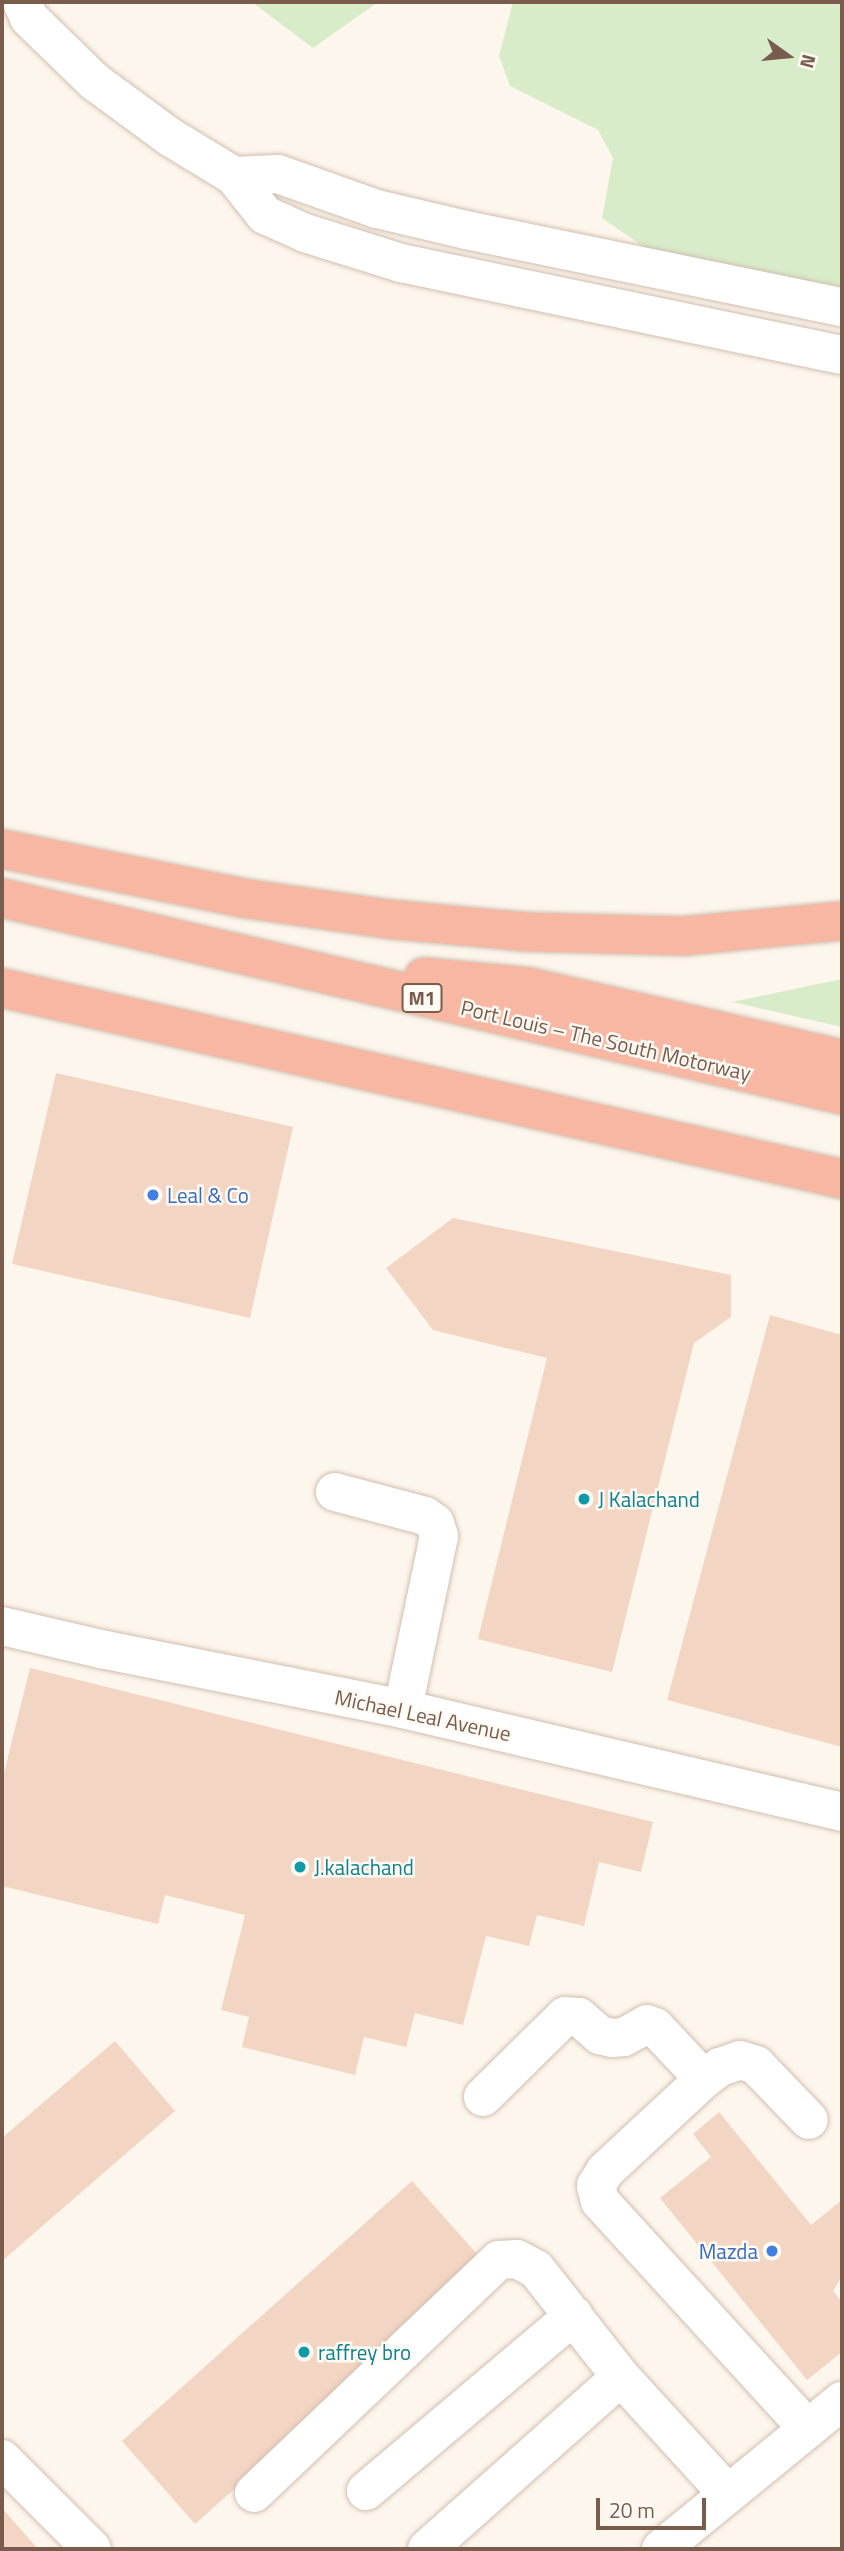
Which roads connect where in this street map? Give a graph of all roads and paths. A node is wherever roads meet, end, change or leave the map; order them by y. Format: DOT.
graph roads {
  1 [pos="17,10"];
  2 [pos="234,176"];
  3 [pos="842,307"];
  4 [pos="842,355"];
  5 [pos="2,849"];
  6 [pos="2,898"];
  7 [pos="842,921"];
  8 [pos="272,963"];
  9 [pos="2,988"];
  10 [pos="842,1059"];
  11 [pos="842,1095"];
  12 [pos="842,1179"];
  13 [pos="335,1492"];
  14 [pos="2,1626"];
  15 [pos="403,1709"];
  16 [pos="842,1812"];
  17 [pos="704,2079"];
  18 [pos="483,2097"];
  19 [pos="809,2120"];
  20 [pos="574,2315"];
  21 [pos="621,2377"];
  22 [pos="842,2400"];
  23 [pos="808,2429"];
  24 [pos="2,2459"];
  25 [pos="366,2491"];
  26 [pos="254,2493"];
  27 [pos="727,2493"];
  28 [pos="92,2549"];
  29 [pos="427,2549"];
  30 [pos="661,2549"];
  1 -- 2 [label="street"];
  2 -- 3 [label="street"];
  2 -- 4 [label="street"];
  5 -- 7 [label="highway"];
  6 -- 8 [label="highway, Port Louis – The South Motorway / M1"];
  8 -- 10 [label="highway"];
  8 -- 11 [label="highway, Port Louis – The South Motorway / M1"];
  9 -- 12 [label="highway"];
  13 -- 15 [label="street"];
  14 -- 15 [label="street, Michael Leal Avenue"];
  15 -- 16 [label="street, Michael Leal Avenue"];
  17 -- 18 [label="street"];
  17 -- 19 [label="street"];
  17 -- 23 [label="street"];
  20 -- 21 [label="street"];
  20 -- 25 [label="street"];
  20 -- 26 [label="street"];
  21 -- 27 [label="street"];
  21 -- 29 [label="street"];
  22 -- 23 [label="street"];
  23 -- 27 [label="street"];
  24 -- 28 [label="street"];
  27 -- 30 [label="street"];
}
